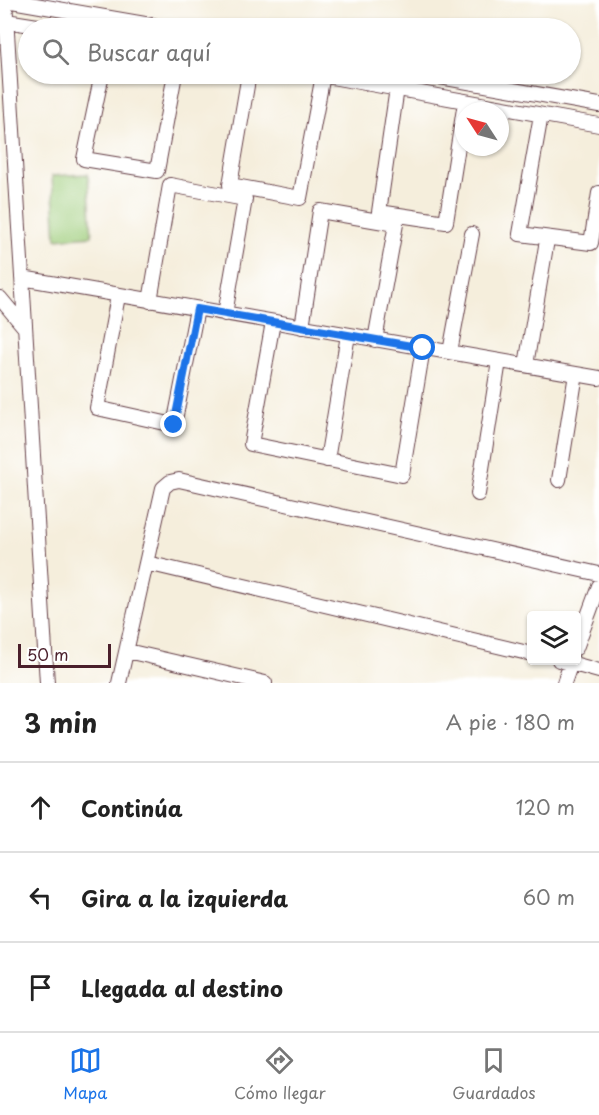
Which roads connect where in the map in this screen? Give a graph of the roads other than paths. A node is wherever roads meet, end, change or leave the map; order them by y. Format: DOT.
graph roads {
  1 [pos="5,0"];
  2 [pos="110,18"];
  3 [pos="6,21"];
  4 [pos="18,23"];
  5 [pos="100,84"];
  6 [pos="173,84"];
  7 [pos="247,84"];
  8 [pos="317,84"];
  9 [pos="375,84"];
  10 [pos="480,84"];
  11 [pos="397,88"];
  12 [pos="465,102"];
  13 [pos="599,105"];
  14 [pos="509,110"];
  15 [pos="541,115"];
  16 [pos="599,125"];
  17 [pos="456,156"];
  18 [pos="599,193"];
  19 [pos="472,234"];
  20 [pos="546,246"];
  21 [pos="22,278"];
  22 [pos="118,296"];
  23 [pos="0,298"];
  24 [pos="150,301"];
  25 [pos="197,309"];
  26 [pos="225,314"];
  27 [pos="273,322"];
  28 [pos="302,327"];
  29 [pos="25,328"];
  30 [pos="348,335"];
  31 [pos="375,340"];
  32 [pos="423,348"];
  33 [pos="450,352"];
  34 [pos="499,361"];
  35 [pos="526,365"];
  36 [pos="576,374"];
  37 [pos="599,378"];
  38 [pos="327,460"];
  39 [pos="559,480"];
  40 [pos="478,494"];
  41 [pos="147,563"];
  42 [pos="599,574"];
  43 [pos="599,586"];
  44 [pos="581,635"];
  45 [pos="127,651"];
  46 [pos="527,653"];
  47 [pos="566,665"];
  48 [pos="581,665"];
  49 [pos="599,670"];
  50 [pos="47,683"];
  51 [pos="119,683"];
  52 [pos="266,683"];
  53 [pos="564,683"];
  1 -- 2 [label="street"];
  1 -- 3 [label="street"];
  3 -- 4 [label="street"];
  3 -- 21 [label="street"];
  5 -- 6 [label="street"];
  7 -- 8 [label="street"];
  9 -- 11 [label="street"];
  10 -- 13 [label="street"];
  11 -- 12 [label="street"];
  11 -- 17 [label="street"];
  14 -- 15 [label="street"];
  15 -- 16 [label="street"];
  15 -- 18 [label="street"];
  19 -- 33 [label="street"];
  20 -- 35 [label="street"];
  21 -- 22 [label="street"];
  21 -- 29 [label="street"];
  22 -- 24 [label="street"];
  22 -- 25 [label="street"];
  23 -- 29 [label="street"];
  24 -- 25 [label="street"];
  24 -- 26 [label="street"];
  25 -- 26 [label="street"];
  26 -- 27 [label="street"];
  27 -- 28 [label="street"];
  27 -- 38 [label="street"];
  28 -- 30 [label="street"];
  28 -- 31 [label="street"];
  29 -- 50 [label="street"];
  30 -- 31 [label="street"];
  30 -- 38 [label="street"];
  31 -- 32 [label="street"];
  32 -- 33 [label="street"];
  32 -- 38 [label="street"];
  33 -- 34 [label="street"];
  34 -- 35 [label="street"];
  34 -- 40 [label="street"];
  35 -- 36 [label="street"];
  36 -- 37 [label="street"];
  36 -- 39 [label="street"];
  41 -- 42 [label="street"];
  41 -- 45 [label="street"];
  41 -- 46 [label="street"];
  43 -- 44 [label="street"];
  45 -- 51 [label="street"];
  45 -- 52 [label="street"];
  47 -- 53 [label="street"];
  48 -- 49 [label="street"];
}
